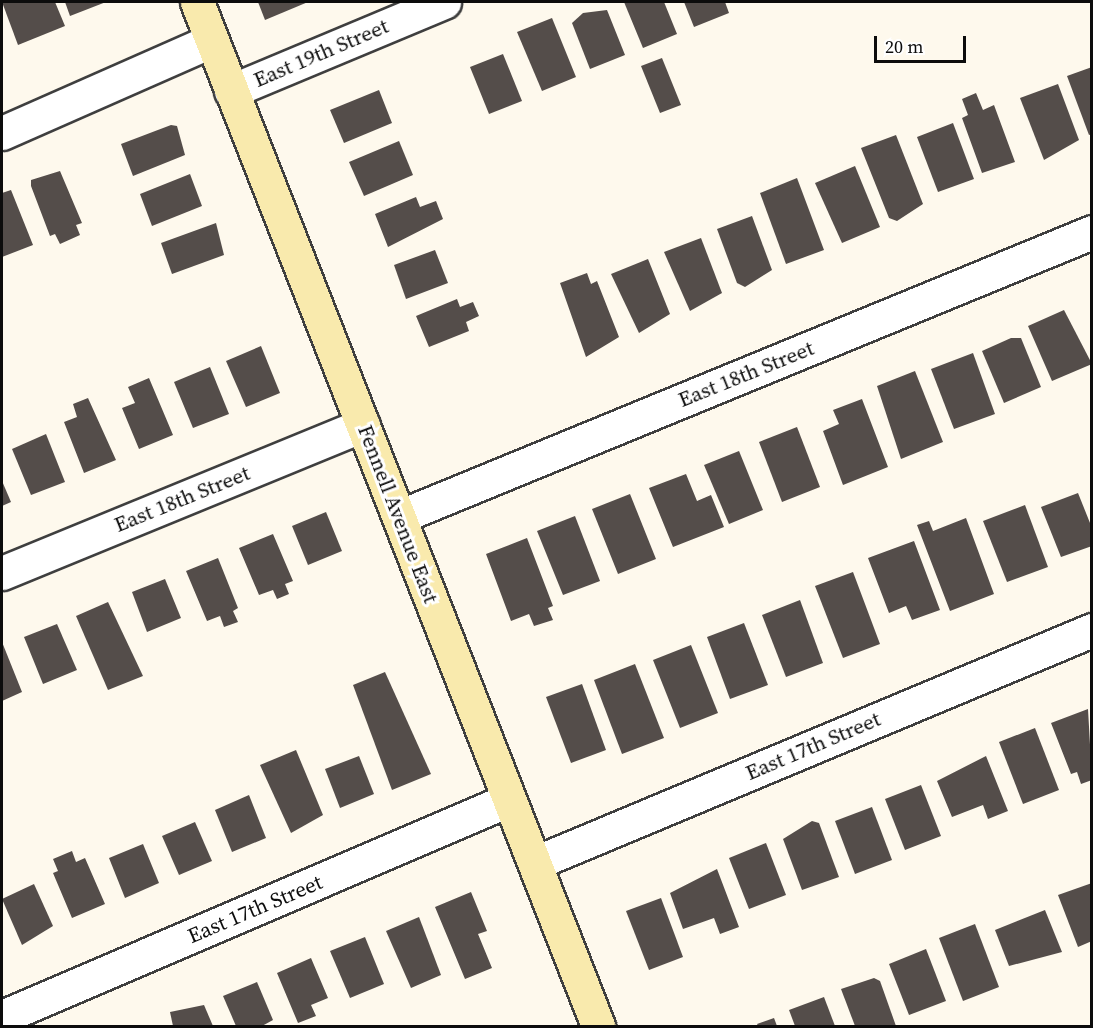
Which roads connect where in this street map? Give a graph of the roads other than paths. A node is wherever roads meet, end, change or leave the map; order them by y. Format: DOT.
graph roads {
  1 [pos="196,2"];
  2 [pos="444,2"];
  3 [pos="211,40"];
  4 [pos="231,91"];
  5 [pos="2,133"];
  6 [pos="1092,232"];
  7 [pos="363,425"];
  8 [pos="400,516"];
  9 [pos="2,573"];
  10 [pos="1092,630"];
  11 [pos="508,800"];
  12 [pos="535,862"];
  13 [pos="2,1017"];
  14 [pos="598,1026"];
  1 -- 3 [label="main road, Fennell Avenue East"];
  2 -- 4 [label="street, East 19th Street"];
  3 -- 4 [label="main road, Fennell Avenue East"];
  3 -- 5 [label="street"];
  4 -- 7 [label="main road, Fennell Avenue East"];
  6 -- 8 [label="street, East 18th Street"];
  7 -- 8 [label="main road, Fennell Avenue East"];
  7 -- 9 [label="street, East 18th Street"];
  8 -- 11 [label="main road, Fennell Avenue East"];
  10 -- 12 [label="street, East 17th Street"];
  11 -- 12 [label="main road, Fennell Avenue East"];
  11 -- 13 [label="street, East 17th Street"];
  12 -- 14 [label="main road, Fennell Avenue East"];
}
